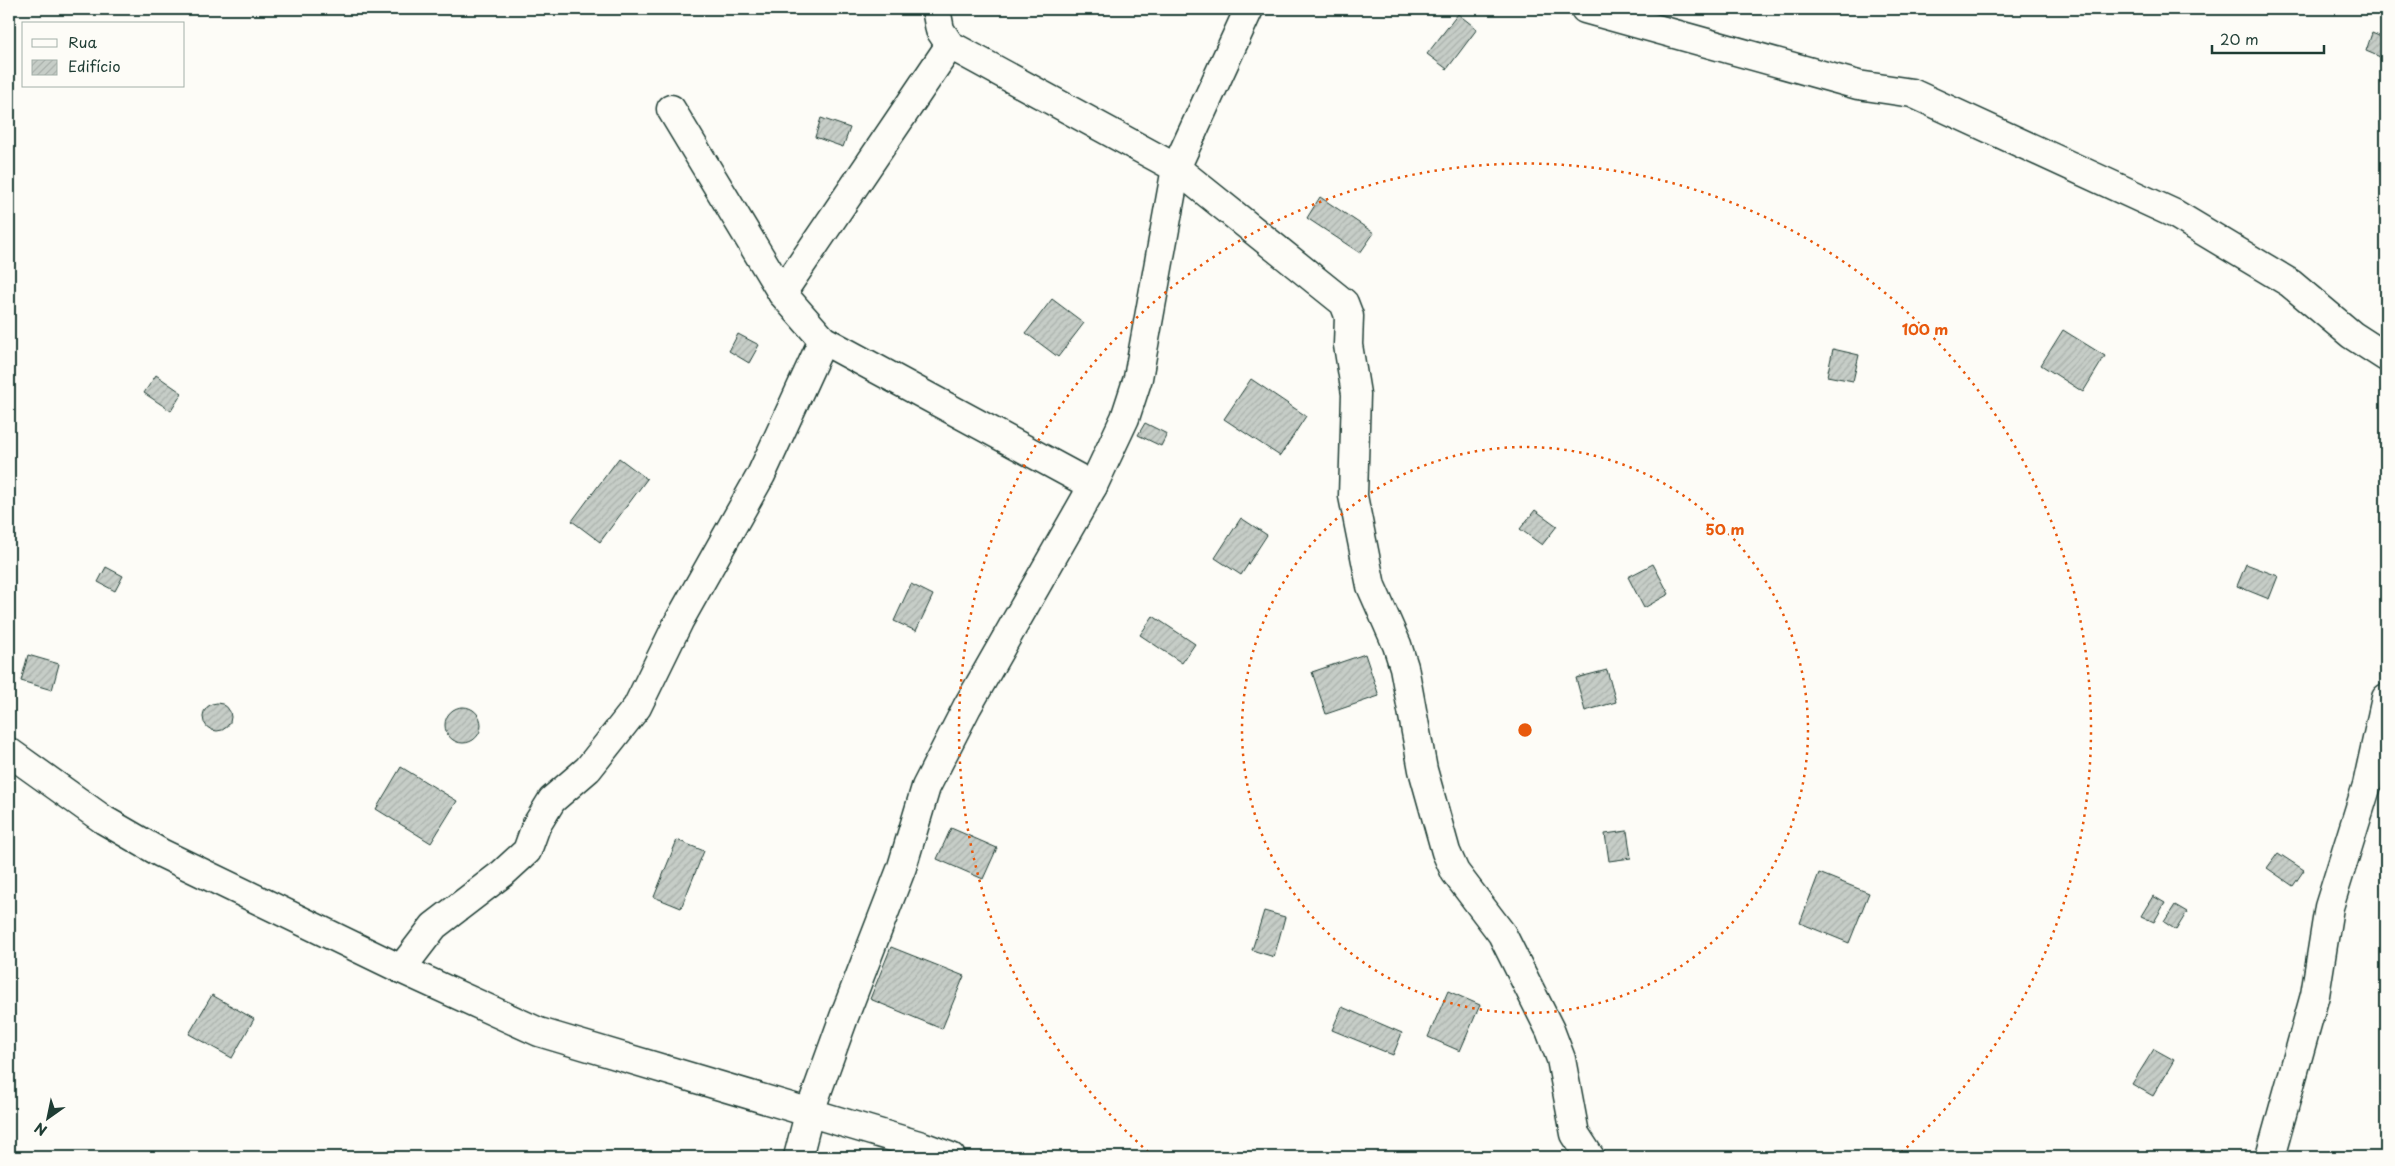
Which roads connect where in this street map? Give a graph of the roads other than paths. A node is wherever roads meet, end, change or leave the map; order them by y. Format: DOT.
graph roads {
  1 [pos="936,9"];
  2 [pos="1249,9"];
  3 [pos="1584,9"];
  4 [pos="950,45"];
  5 [pos="671,108"];
  6 [pos="1176,168"];
  7 [pos="782,293"];
  8 [pos="823,340"];
  9 [pos="2386,357"];
  10 [pos="1093,486"];
  11 [pos="2386,698"];
  12 [pos="9,752"];
  13 [pos="401,969"];
  14 [pos="809,1114"];
  15 [pos="798,1157"];
  16 [pos="950,1157"];
  17 [pos="1590,1157"];
  18 [pos="2270,1157"];
  1 -- 4 [label="street"];
  2 -- 6 [label="street"];
  3 -- 9 [label="street"];
  4 -- 6 [label="street"];
  4 -- 7 [label="street"];
  5 -- 7 [label="street"];
  6 -- 10 [label="street"];
  6 -- 17 [label="street"];
  7 -- 8 [label="street"];
  8 -- 10 [label="street"];
  8 -- 13 [label="street"];
  10 -- 14 [label="street"];
  11 -- 18 [label="street"];
  12 -- 13 [label="street"];
  13 -- 14 [label="street"];
  14 -- 15 [label="street"];
  14 -- 16 [label="street"];
}
